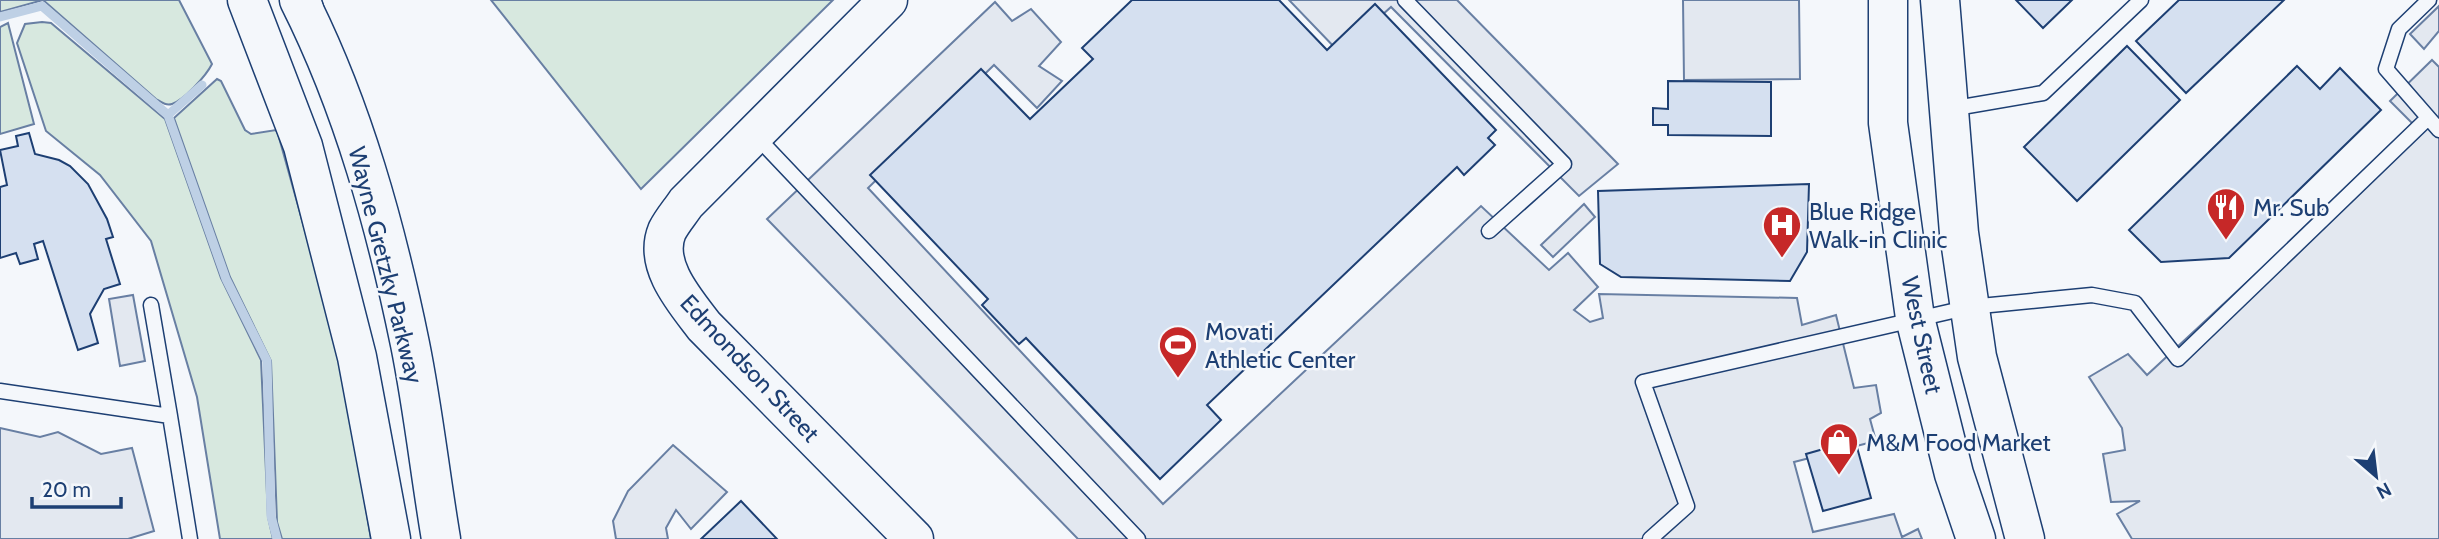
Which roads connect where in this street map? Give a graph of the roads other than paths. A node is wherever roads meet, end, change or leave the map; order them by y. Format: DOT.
graph roads {
  1 [pos="247,0"];
  2 [pos="888,0"];
  3 [pos="1405,0"];
  4 [pos="1888,0"];
  5 [pos="1940,0"];
  6 [pos="2141,0"];
  7 [pos="2429,0"];
  8 [pos="301,3"];
  9 [pos="1949,109"];
  10 [pos="2428,118"];
  11 [pos="2439,130"];
  12 [pos="754,134"];
  13 [pos="1489,231"];
  14 [pos="151,305"];
  15 [pos="1970,307"];
  16 [pos="1914,318"];
  17 [pos="0,391"];
  18 [pos="170,416"];
  19 [pos="190,539"];
  20 [pos="391,539"];
  21 [pos="441,539"];
  22 [pos="914,539"];
  23 [pos="1138,539"];
  24 [pos="1650,539"];
  25 [pos="1976,539"];
  26 [pos="2025,539"];
  1 -- 20 [label="main road, Wayne Gretzky Parkway"];
  2 -- 12 [label="main road, Edmondson Street"];
  3 -- 13 [label="lane"];
  4 -- 16 [label="main road, West Street"];
  5 -- 9 [label="main road, West Street"];
  6 -- 9 [label="lane"];
  7 -- 10 [label="lane"];
  8 -- 21 [label="main road, Wayne Gretzky Parkway"];
  9 -- 15 [label="main road, West Street"];
  10 -- 11 [label="lane"];
  10 -- 15 [label="lane"];
  12 -- 22 [label="main road, Edmondson Street"];
  12 -- 23 [label="lane"];
  14 -- 18 [label="lane"];
  15 -- 16 [label="lane"];
  15 -- 26 [label="main road, West Street"];
  16 -- 24 [label="lane"];
  16 -- 25 [label="main road, West Street"];
  17 -- 18 [label="lane"];
  18 -- 19 [label="lane"];
}
